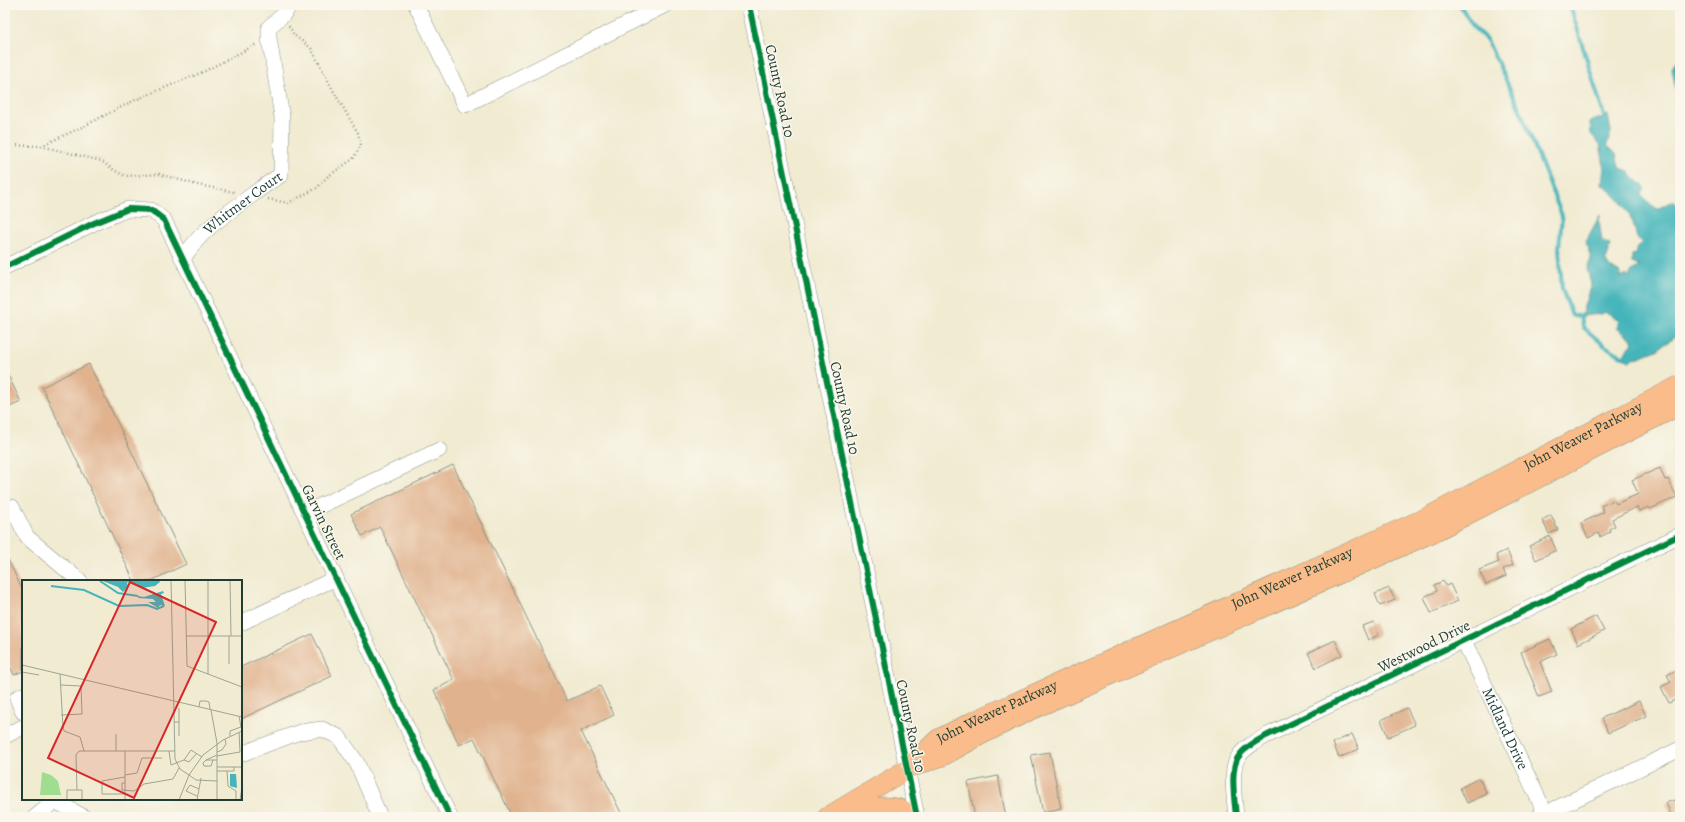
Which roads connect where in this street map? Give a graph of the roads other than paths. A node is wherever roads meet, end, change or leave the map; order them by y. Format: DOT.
graph roads {
  1 [pos="416,5"];
  2 [pos="665,5"];
  3 [pos="748,5"];
  4 [pos="286,10"];
  5 [pos="183,259"];
  6 [pos="5,267"];
  7 [pos="1680,385"];
  8 [pos="1680,405"];
  9 [pos="439,450"];
  10 [pos="5,511"];
  11 [pos="305,513"];
  12 [pos="1680,536"];
  13 [pos="336,578"];
  14 [pos="79,580"];
  15 [pos="242,623"];
  16 [pos="1464,641"];
  17 [pos="22,696"];
  18 [pos="22,710"];
  19 [pos="22,728"];
  20 [pos="5,736"];
  21 [pos="1680,749"];
  22 [pos="242,754"];
  23 [pos="907,769"];
  24 [pos="55,800"];
  25 [pos="1543,816"];
  26 [pos="35,817"];
  27 [pos="84,817"];
  28 [pos="380,817"];
  29 [pos="450,817"];
  30 [pos="827,817"];
  31 [pos="837,817"];
  32 [pos="913,817"];
  33 [pos="917,817"];
  34 [pos="1236,817"];
  1 -- 2 [label="street"];
  3 -- 23 [label="street, County Road 10"];
  4 -- 5 [label="street, Whitmer Court"];
  5 -- 6 [label="street, Garvin Street"];
  5 -- 11 [label="street, Garvin Street"];
  7 -- 23 [label="main road, John Weaver Parkway"];
  8 -- 23 [label="main road, John Weaver Parkway"];
  9 -- 11 [label="street"];
  10 -- 14 [label="street"];
  11 -- 13 [label="street, Garvin Street"];
  12 -- 16 [label="street, Westwood Drive"];
  13 -- 15 [label="street"];
  13 -- 29 [label="street, Garvin Street"];
  16 -- 25 [label="street, Midland Drive"];
  16 -- 34 [label="street, Westwood Drive"];
  17 -- 18 [label="street"];
  19 -- 20 [label="street"];
  21 -- 25 [label="street"];
  22 -- 28 [label="street"];
  23 -- 30 [label="main road, John Weaver Parkway"];
  23 -- 33 [label="street, County Road 10"];
  24 -- 26 [label="street"];
  24 -- 27 [label="street"];
  31 -- 32 [label="main road"];
}
